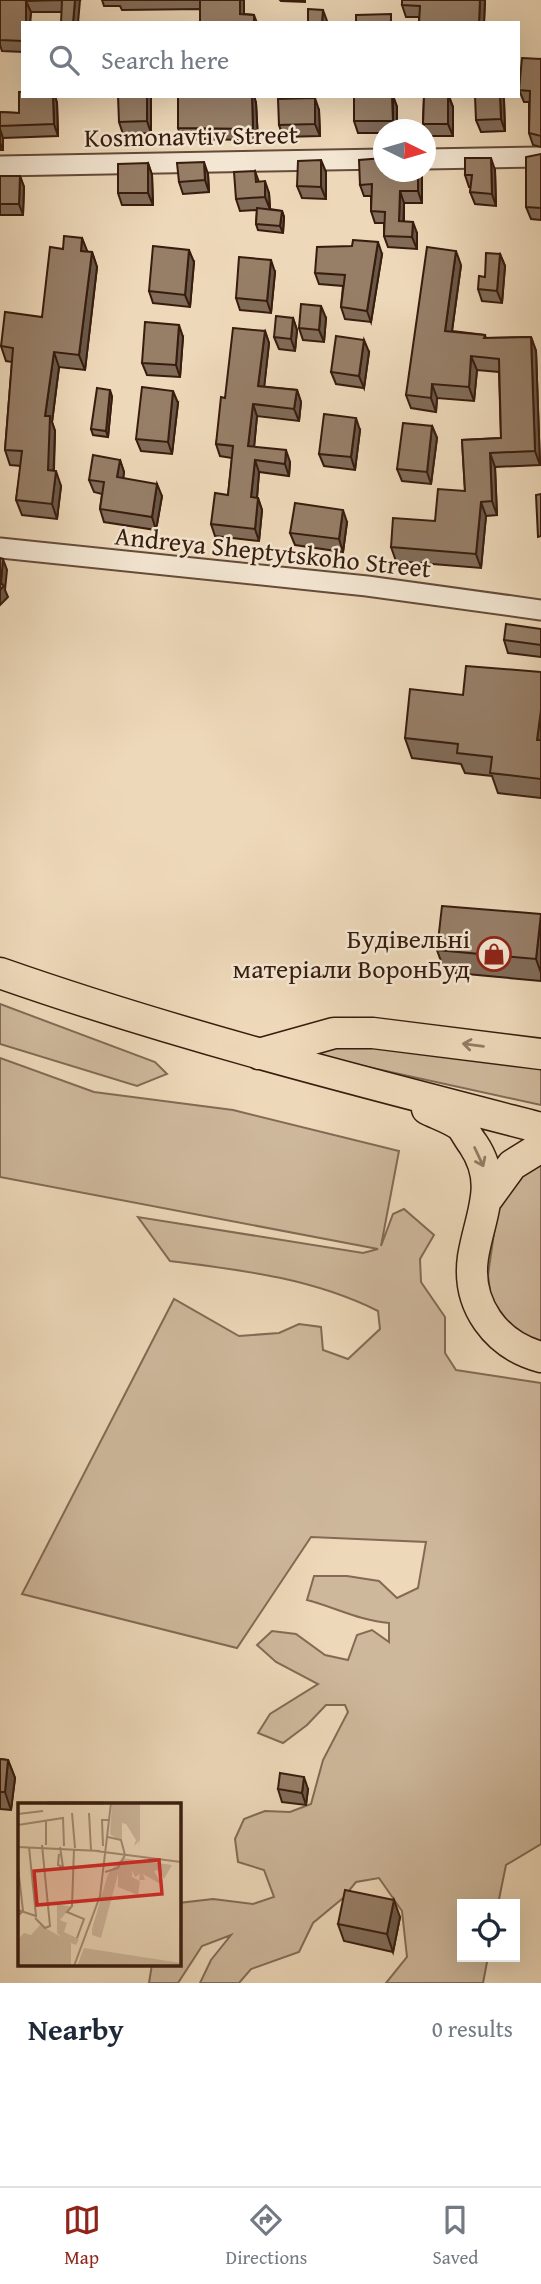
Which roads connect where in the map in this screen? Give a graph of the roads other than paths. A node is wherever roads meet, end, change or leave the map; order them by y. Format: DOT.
graph roads {
  1 [pos="541,157"];
  2 [pos="373,159"];
  3 [pos="436,159"];
  4 [pos="0,166"];
  5 [pos="0,548"];
  6 [pos="541,610"];
  7 [pos="0,973"];
  8 [pos="259,1054"];
  9 [pos="541,1054"];
  10 [pos="389,1089"];
  11 [pos="541,1128"];
  12 [pos="541,1147"];
  13 [pos="488,1198"];
  14 [pos="541,1357"];
  1 -- 3 [label="street"];
  2 -- 4 [label="street, Kosmonavtiv Street"];
  5 -- 6 [label="street, Andreya Sheptytskoho Street"];
  7 -- 8 [label="highway"];
  9 -- 8 [label="highway, one-way"];
  8 -- 10 [label="highway"];
  10 -- 11 [label="highway"];
  10 -- 13 [label="highway, one-way"];
  12 -- 13 [label="highway"];
  13 -- 14 [label="highway"];
}
